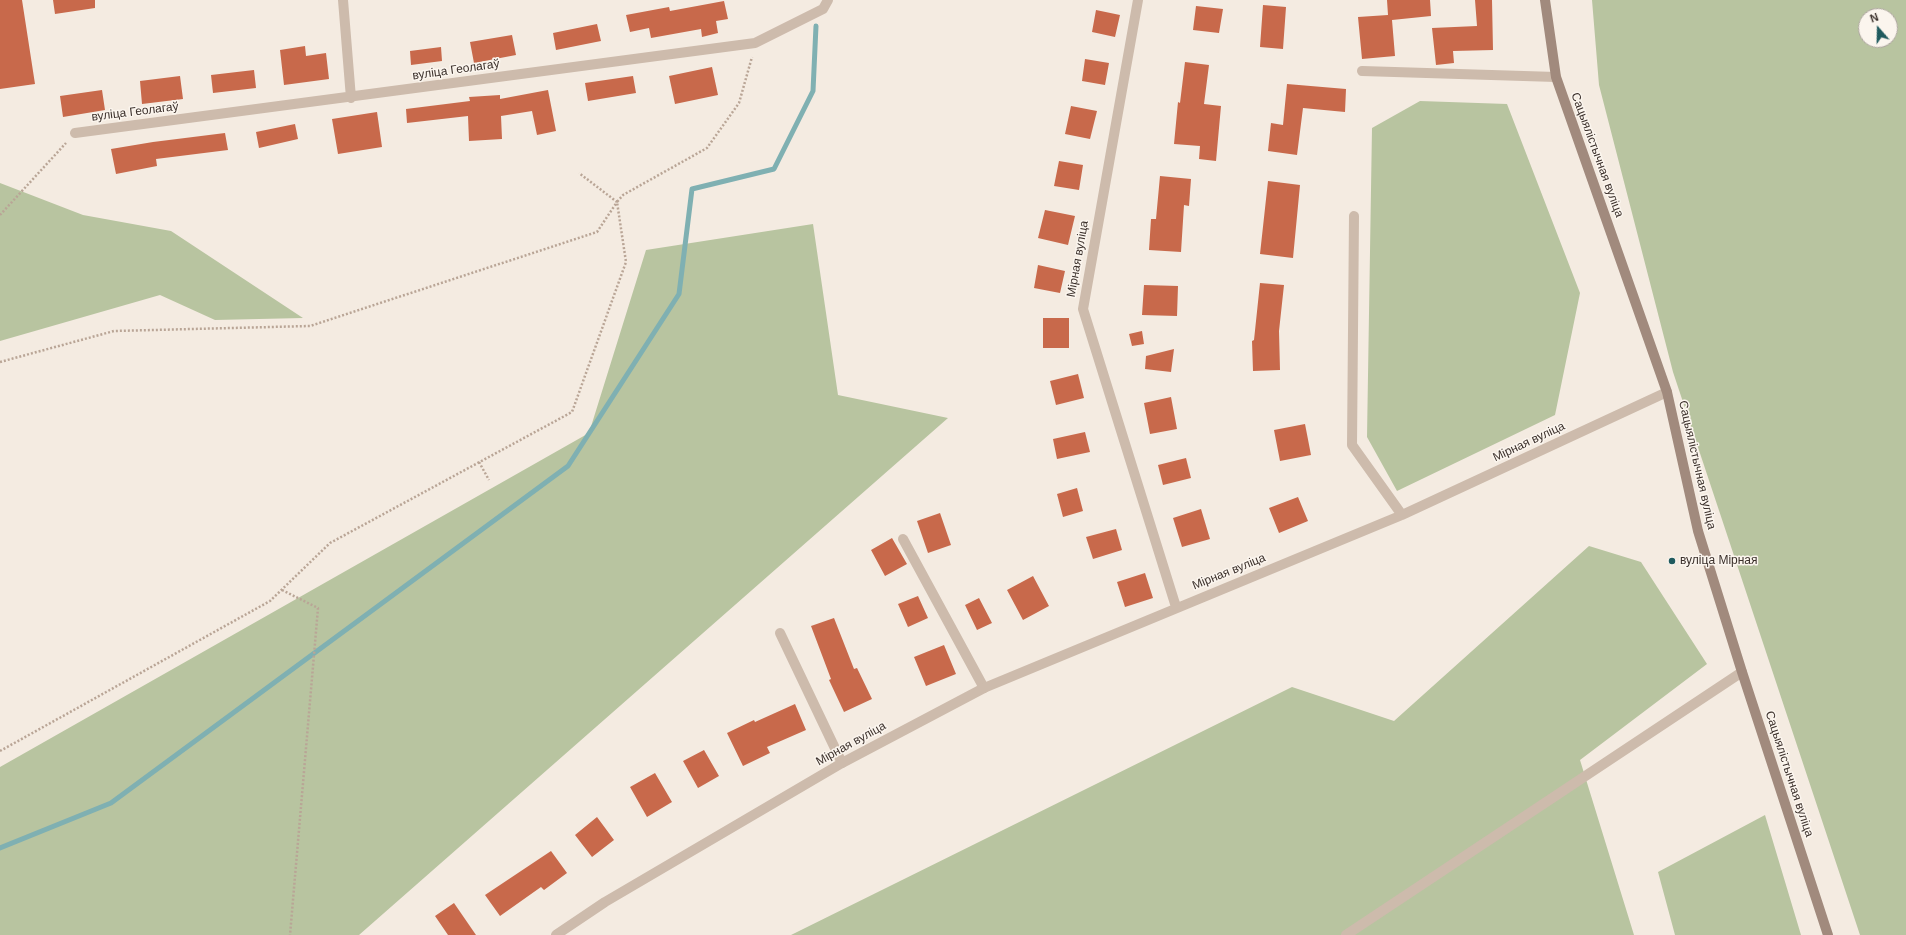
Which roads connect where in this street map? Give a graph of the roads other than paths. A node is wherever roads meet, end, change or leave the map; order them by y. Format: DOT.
graph roads {
  1 [pos="343,0"];
  2 [pos="828,0"];
  3 [pos="1138,0"];
  4 [pos="1545,0"];
  5 [pos="1362,71"];
  6 [pos="1556,77"];
  7 [pos="351,98"];
  8 [pos="75,133"];
  9 [pos="1354,216"];
  10 [pos="1667,392"];
  11 [pos="1402,515"];
  12 [pos="903,539"];
  13 [pos="1176,607"];
  14 [pos="780,633"];
  15 [pos="1742,672"];
  16 [pos="984,688"];
  17 [pos="842,762"];
  18 [pos="556,935"];
  19 [pos="1346,935"];
  20 [pos="1828,935"];
  1 -- 7 [label="street"];
  2 -- 7 [label="street, вуліца Геолагаў"];
  3 -- 13 [label="street, Мірная вуліца"];
  4 -- 6 [label="main road, Сацыялістычная вуліца"];
  5 -- 6 [label="street"];
  6 -- 10 [label="main road, Сацыялістычная вуліца"];
  7 -- 8 [label="street, вуліца Геолагаў"];
  9 -- 11 [label="street"];
  10 -- 11 [label="street, Мірная вуліца"];
  10 -- 15 [label="main road, Сацыялістычная вуліца"];
  11 -- 13 [label="street, Мірная вуліца"];
  12 -- 16 [label="street"];
  13 -- 16 [label="street, Мірная вуліца"];
  14 -- 17 [label="street"];
  15 -- 19 [label="street"];
  15 -- 20 [label="main road, Сацыялістычная вуліца"];
  16 -- 17 [label="street, Мірная вуліца"];
  17 -- 18 [label="street, Мірная вуліца"];
}
